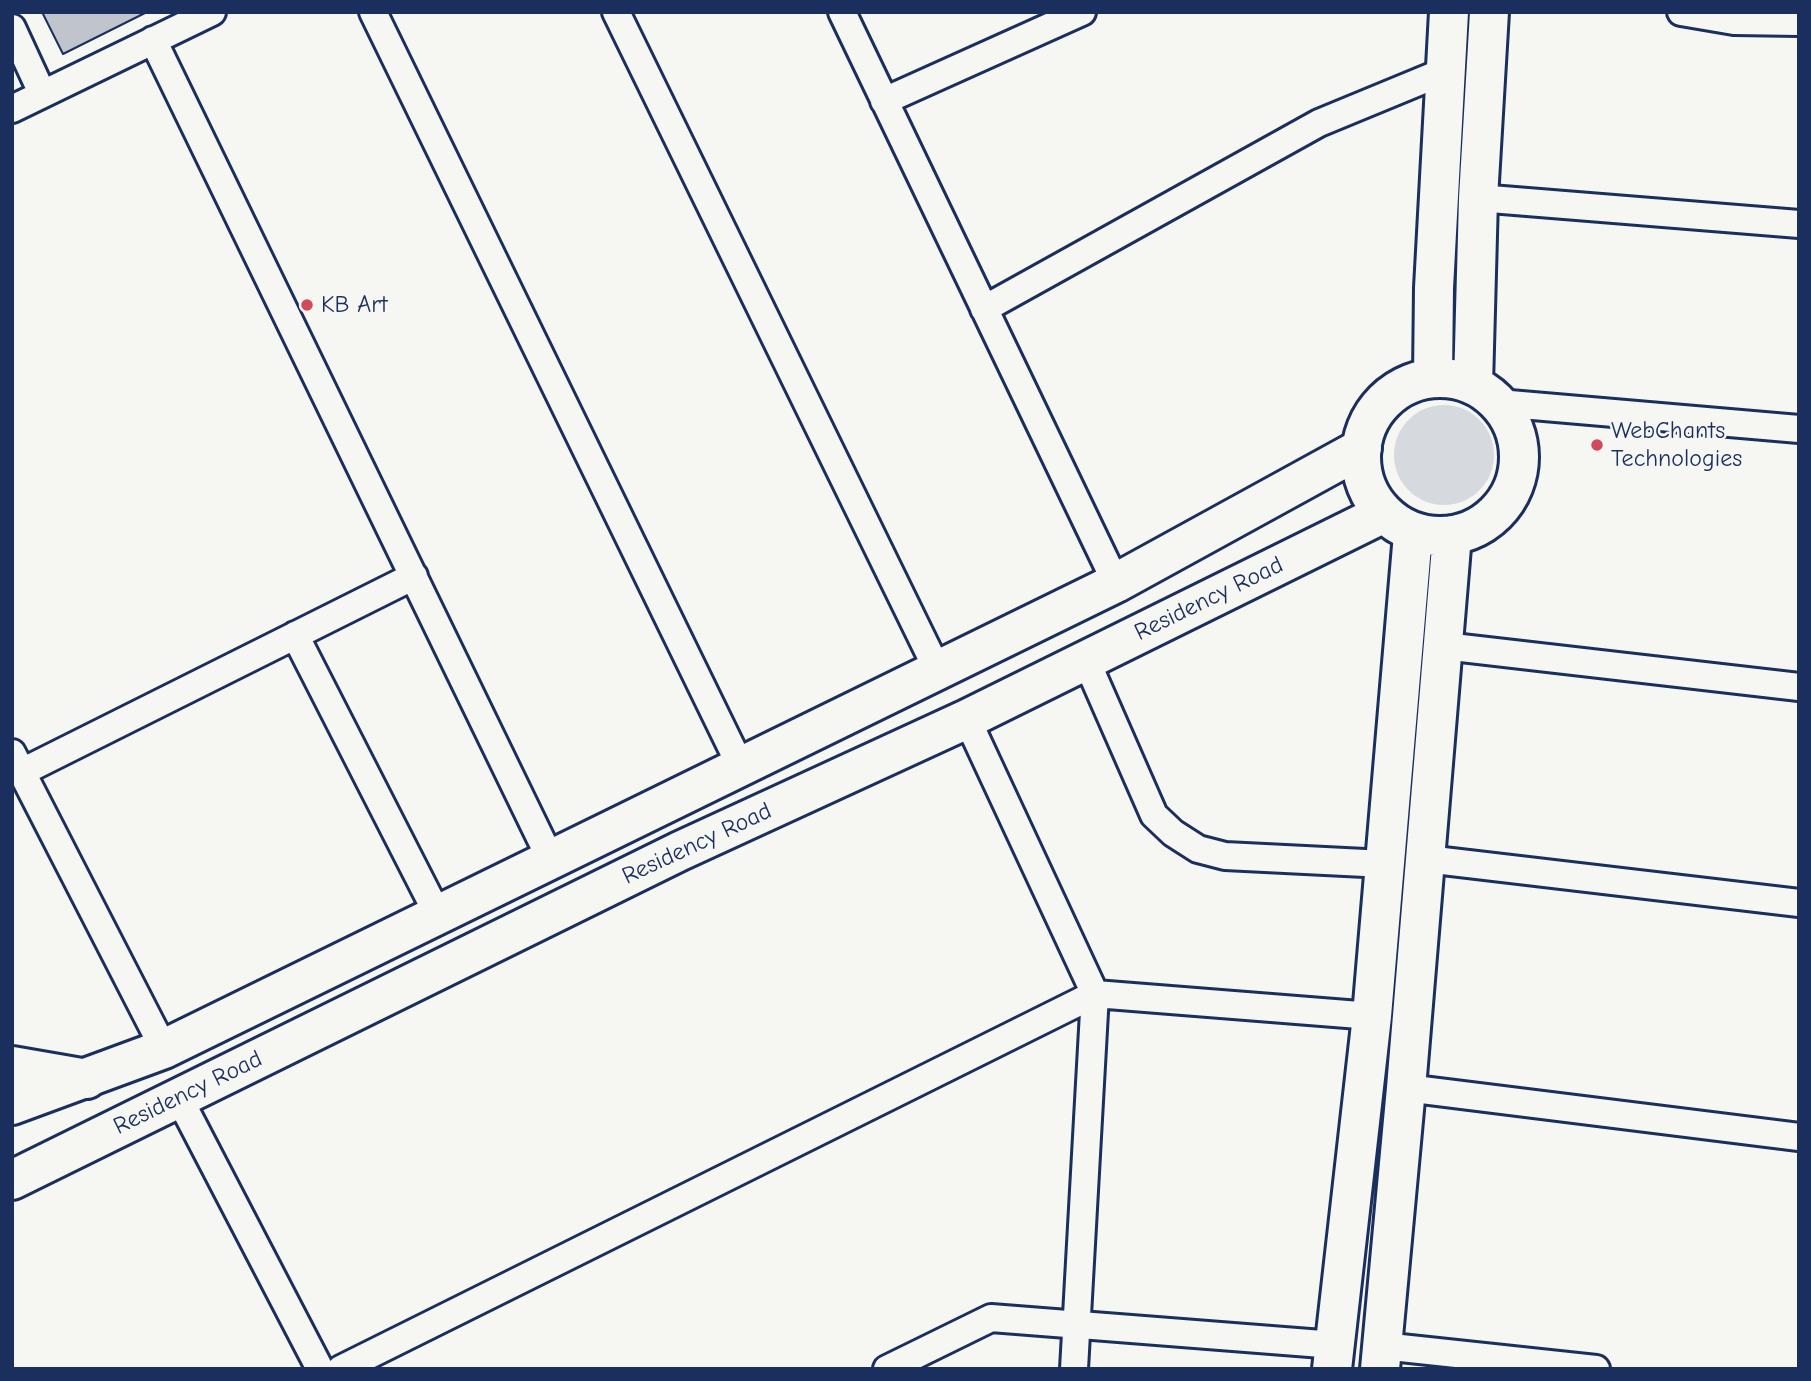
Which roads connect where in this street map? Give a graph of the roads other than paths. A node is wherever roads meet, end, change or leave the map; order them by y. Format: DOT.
graph roads {
  1 [pos="212,12"];
  2 [pos="373,12"];
  3 [pos="616,12"];
  4 [pos="842,12"];
  5 [pos="1082,12"];
  6 [pos="1449,12"];
  7 [pos="1489,12"];
  8 [pos="1681,12"];
  9 [pos="1799,22"];
  10 [pos="12,28"];
  11 [pos="153,40"];
  12 [pos="1445,71"];
  13 [pos="43,93"];
  14 [pos="884,101"];
  15 [pos="12,109"];
  16 [pos="1478,198"];
  17 [pos="1799,224"];
  18 [pos="984,309"];
  19 [pos="1433,377"];
  20 [pos="1485,394"];
  21 [pos="1799,429"];
  22 [pos="1362,448"];
  23 [pos="1399,523"];
  24 [pos="1452,535"];
  25 [pos="414,576"];
  26 [pos="1116,583"];
  27 [pos="295,635"];
  28 [pos="1444,646"];
  29 [pos="1086,660"];
  30 [pos="938,671"];
  31 [pos="1799,687"];
  32 [pos="967,719"];
  33 [pos="17,762"];
  34 [pos="741,767"];
  35 [pos="1426,859"];
  36 [pos="551,860"];
  37 [pos="1385,864"];
  38 [pos="1799,903"];
  39 [pos="438,915"];
  40 [pos="1095,994"];
  41 [pos="1372,1016"];
  42 [pos="164,1049"];
  43 [pos="12,1066"];
  44 [pos="87,1079"];
  45 [pos="1406,1088"];
  46 [pos="178,1098"];
  47 [pos="12,1105"];
  48 [pos="1799,1137"];
  49 [pos="12,1180"];
  50 [pos="1078,1324"];
  51 [pos="1334,1357"];
  52 [pos="1381,1357"];
  53 [pos="320,1369"];
  54 [pos="341,1369"];
  55 [pos="887,1369"];
  56 [pos="1074,1369"];
  57 [pos="1597,1369"];
  1 -- 11 [label="street"];
  2 -- 34 [label="street"];
  3 -- 30 [label="street"];
  4 -- 14 [label="street"];
  5 -- 14 [label="street"];
  6 -- 12 [label="main road"];
  7 -- 16 [label="main road"];
  8 -- 9 [label="street"];
  10 -- 13 [label="street"];
  11 -- 13 [label="street"];
  11 -- 25 [label="street"];
  12 -- 18 [label="street"];
  12 -- 19 [label="main road"];
  13 -- 15 [label="street"];
  14 -- 18 [label="street"];
  16 -- 17 [label="street"];
  16 -- 20 [label="main road"];
  18 -- 26 [label="street"];
  19 -- 20 [label="main road"];
  19 -- 22 [label="main road"];
  20 -- 21 [label="street"];
  20 -- 24 [label="main road"];
  22 -- 23 [label="main road"];
  22 -- 26 [label="main road, Residency Road"];
  23 -- 24 [label="main road"];
  23 -- 29 [label="main road, Residency Road"];
  23 -- 37 [label="main road"];
  24 -- 28 [label="main road"];
  25 -- 27 [label="street"];
  25 -- 36 [label="street"];
  26 -- 30 [label="main road, Residency Road"];
  27 -- 33 [label="street"];
  27 -- 39 [label="street"];
  28 -- 31 [label="street"];
  28 -- 35 [label="main road"];
  29 -- 32 [label="main road, Residency Road"];
  29 -- 37 [label="street"];
  30 -- 34 [label="main road, Residency Road"];
  32 -- 40 [label="street"];
  32 -- 46 [label="main road, Residency Road"];
  33 -- 42 [label="street"];
  34 -- 36 [label="main road, Residency Road"];
  35 -- 38 [label="street"];
  35 -- 45 [label="main road"];
  36 -- 39 [label="main road, Residency Road"];
  37 -- 41 [label="main road"];
  39 -- 42 [label="main road, Residency Road"];
  40 -- 41 [label="street"];
  40 -- 50 [label="street"];
  40 -- 54 [label="street"];
  41 -- 51 [label="main road"];
  42 -- 44 [label="main road, Residency Road"];
  43 -- 44 [label="main road"];
  44 -- 47 [label="main road, Residency Road"];
  45 -- 48 [label="street"];
  45 -- 52 [label="main road"];
  46 -- 49 [label="main road, Residency Road"];
  46 -- 53 [label="street"];
  50 -- 51 [label="street"];
  50 -- 55 [label="street"];
  50 -- 56 [label="street"];
  52 -- 57 [label="street"];
}
